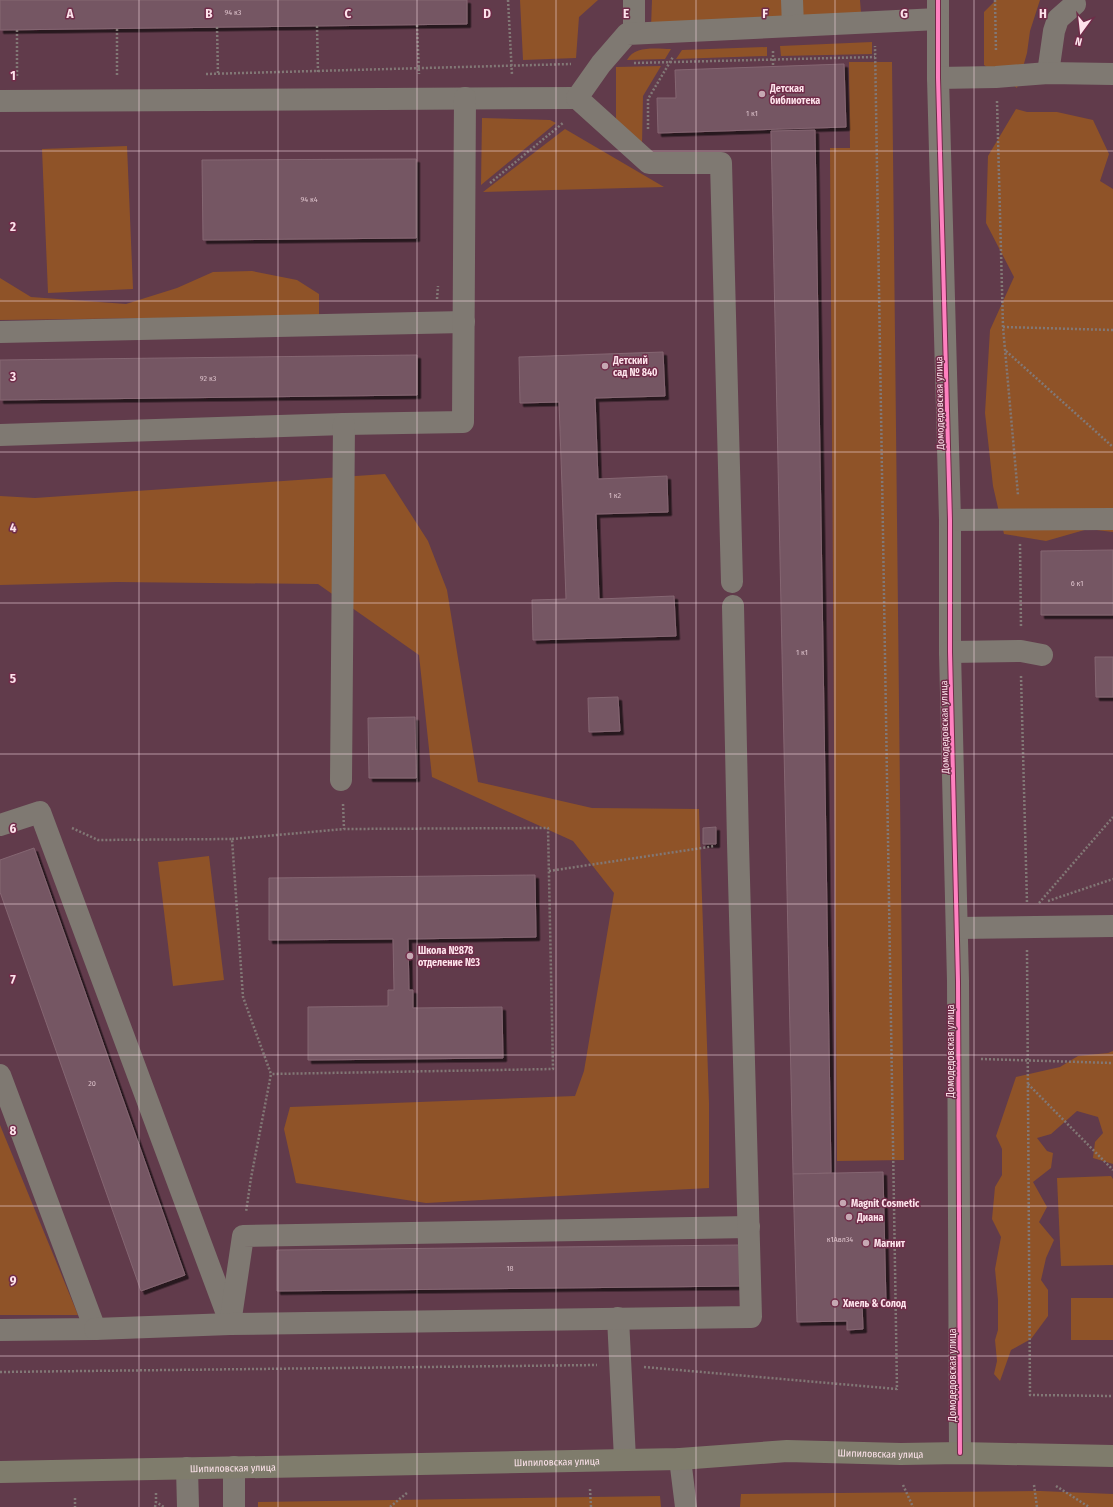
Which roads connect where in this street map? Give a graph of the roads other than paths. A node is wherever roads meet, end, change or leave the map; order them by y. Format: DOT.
graph roads {
  1 [pos="634,0"];
  2 [pos="792,0"];
  3 [pos="1074,4"];
  4 [pos="938,10"];
  5 [pos="793,26"];
  6 [pos="634,32"];
  7 [pos="1048,73"];
  8 [pos="1113,74"];
  9 [pos="938,78"];
  10 [pos="465,98"];
  11 [pos="9,101"];
  12 [pos="581,101"];
  13 [pos="464,322"];
  14 [pos="0,332"];
  15 [pos="344,424"];
  16 [pos="0,435"];
  17 [pos="1113,519"];
  18 [pos="950,520"];
  19 [pos="732,582"];
  20 [pos="733,606"];
  21 [pos="950,652"];
  22 [pos="1031,653"];
  23 [pos="341,780"];
  24 [pos="0,825"];
  25 [pos="1113,926"];
  26 [pos="957,928"];
  27 [pos="0,1075"];
  28 [pos="748,1227"];
  29 [pos="618,1318"];
  30 [pos="230,1324"];
  31 [pos="95,1329"];
  32 [pos="0,1330"];
  33 [pos="960,1453"];
  34 [pos="1113,1456"];
  35 [pos="625,1459"];
  36 [pos="680,1459"];
  37 [pos="234,1467"];
  38 [pos="187,1468"];
  39 [pos="0,1472"];
  40 [pos="188,1507"];
  41 [pos="234,1507"];
  42 [pos="686,1507"];
  1 -- 6 [label="street"];
  2 -- 5 [label="street"];
  3 -- 7 [label="street"];
  4 -- 5 [label="street"];
  4 -- 9 [label="street, Домодедовская улица"];
  5 -- 6 [label="street"];
  6 -- 12 [label="street"];
  7 -- 8 [label="street"];
  7 -- 9 [label="street"];
  9 -- 18 [label="street, Домодедовская улица"];
  10 -- 11 [label="street"];
  10 -- 12 [label="street"];
  10 -- 13 [label="street"];
  12 -- 19 [label="street"];
  13 -- 14 [label="street"];
  13 -- 15 [label="street"];
  15 -- 16 [label="street"];
  15 -- 23 [label="street"];
  17 -- 18 [label="street"];
  18 -- 21 [label="street, Домодедовская улица"];
  20 -- 28 [label="street"];
  21 -- 22 [label="street"];
  21 -- 26 [label="street, Домодедовская улица"];
  24 -- 30 [label="street"];
  25 -- 26 [label="street"];
  26 -- 33 [label="street, Домодедовская улица"];
  27 -- 31 [label="street"];
  28 -- 29 [label="street"];
  28 -- 30 [label="street"];
  29 -- 30 [label="street"];
  29 -- 35 [label="street"];
  30 -- 31 [label="street"];
  31 -- 32 [label="street"];
  33 -- 34 [label="main road, Шипиловская улица"];
  33 -- 36 [label="main road, Шипиловская улица"];
  35 -- 36 [label="main road, Шипиловская улица"];
  35 -- 37 [label="main road, Шипиловская улица"];
  36 -- 42 [label="street"];
  37 -- 38 [label="main road, Шипиловская улица"];
  37 -- 41 [label="street"];
  38 -- 39 [label="main road, Шипиловская улица"];
  38 -- 40 [label="street"];
}
